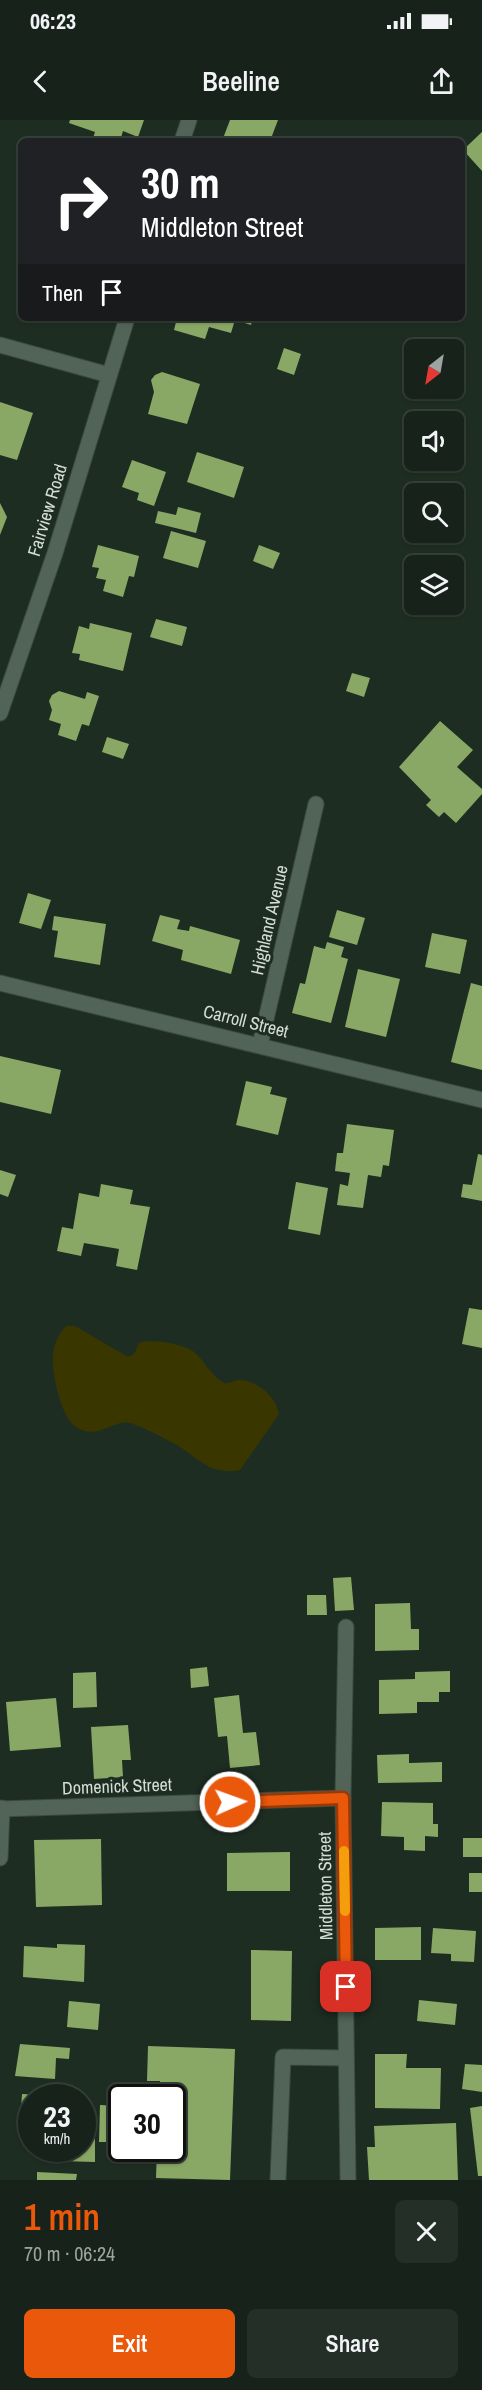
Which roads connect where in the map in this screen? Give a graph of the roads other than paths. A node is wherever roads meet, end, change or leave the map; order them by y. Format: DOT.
graph roads {
  1 [pos="189,120"];
  2 [pos="183,138"];
  3 [pos="126,321"];
  4 [pos="0,345"];
  5 [pos="109,375"];
  6 [pos="0,713"];
  7 [pos="316,804"];
  8 [pos="0,982"];
  9 [pos="260,1045"];
  10 [pos="482,1100"];
  11 [pos="346,1627"];
  12 [pos="343,1798"];
  13 [pos="1,1808"];
  14 [pos="0,1858"];
  15 [pos="346,2058"];
  16 [pos="278,2180"];
  17 [pos="348,2180"];
  1 -- 2 [label="street"];
  3 -- 5 [label="street, Fairview Road"];
  4 -- 5 [label="street"];
  5 -- 6 [label="street, Fairview Road"];
  7 -- 9 [label="street, Highland Avenue"];
  8 -- 9 [label="street, Carroll Street"];
  9 -- 10 [label="street, Carroll Street"];
  11 -- 12 [label="street, Middleton Street"];
  12 -- 13 [label="street, Domenick Street"];
  12 -- 15 [label="street, Middleton Street"];
  13 -- 14 [label="street"];
  15 -- 16 [label="street"];
  15 -- 17 [label="street, Middleton Street"];
}
